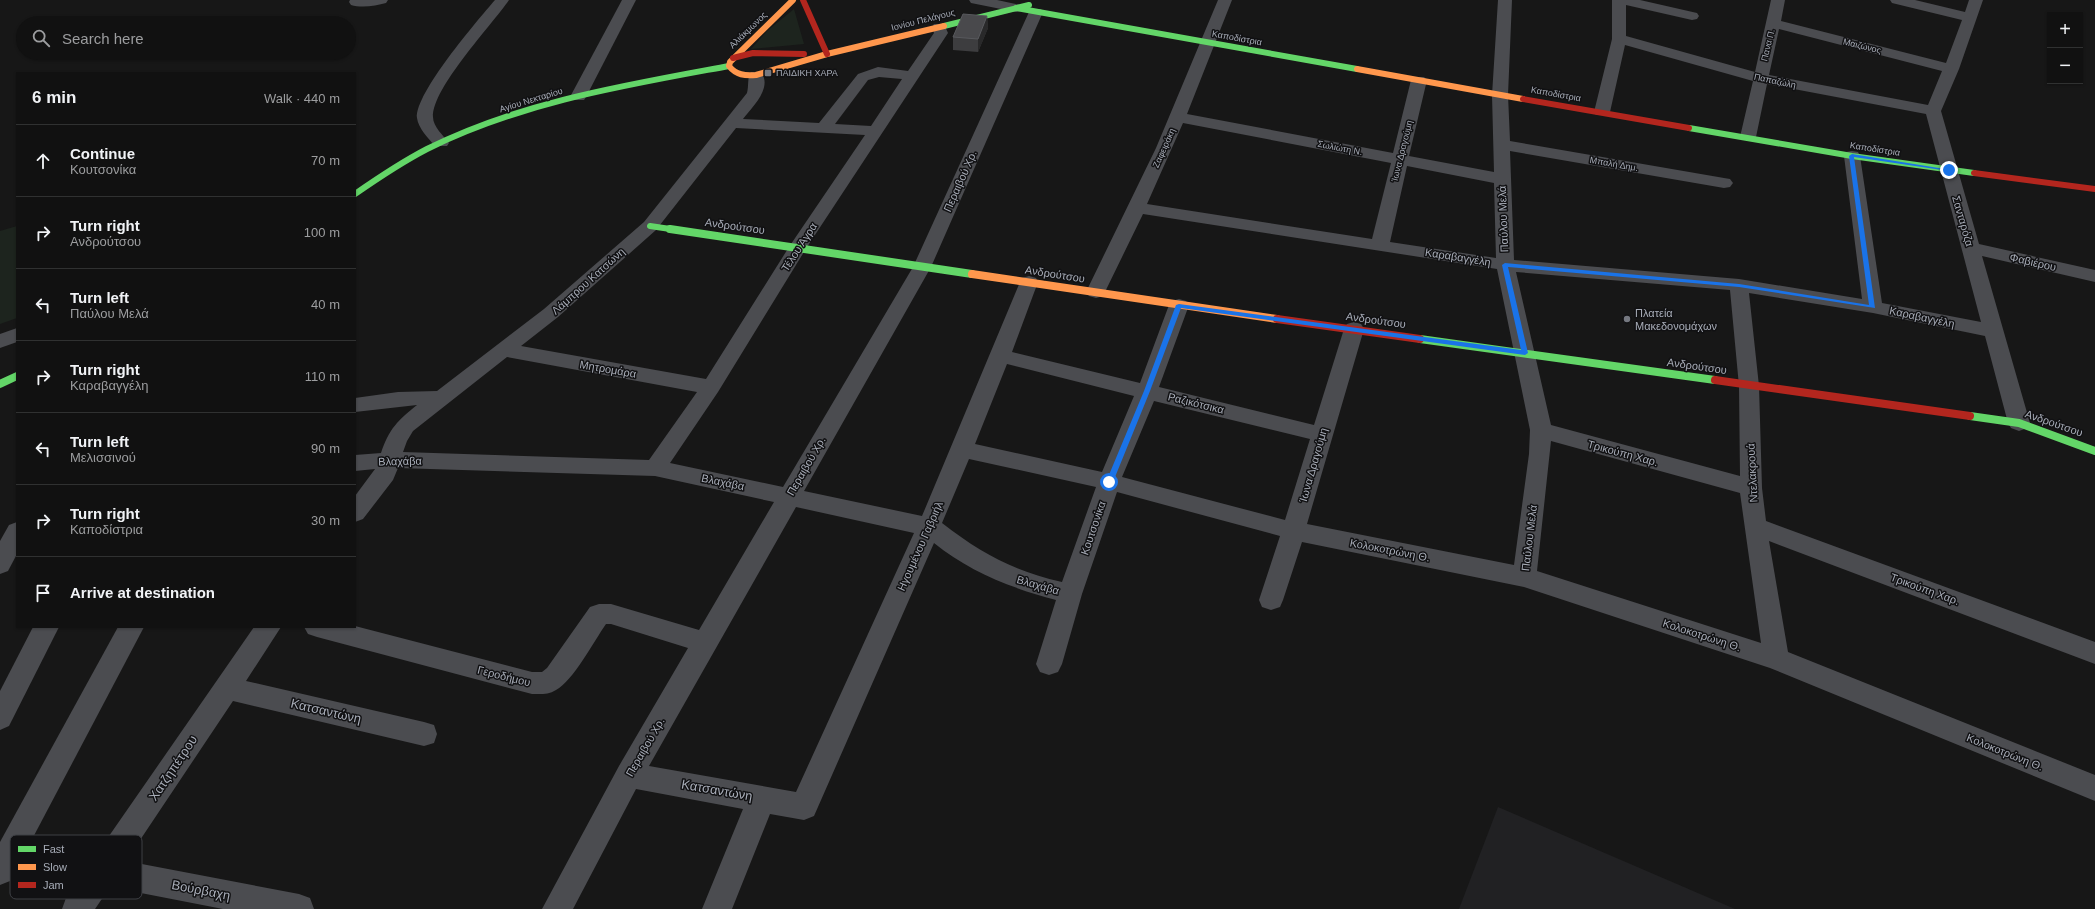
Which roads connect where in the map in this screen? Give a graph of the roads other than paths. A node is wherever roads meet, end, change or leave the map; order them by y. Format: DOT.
graph roads {
  1 [pos="381,0"];
  2 [pos="502,0"];
  3 [pos="629,0"];
  4 [pos="793,0"];
  5 [pos="803,0"];
  6 [pos="976,0"];
  7 [pos="1225,0"];
  8 [pos="1505,0"];
  9 [pos="1619,0"];
  10 [pos="1622,0"];
  11 [pos="1778,0"];
  12 [pos="1897,0"];
  13 [pos="1976,0"];
  14 [pos="356,2"];
  15 [pos="1031,7"];
  16 [pos="1692,16"];
  17 [pos="1969,17"];
  18 [pos="1773,23"];
  19 [pos="939,27"];
  20 [pos="1619,39"];
  21 [pos="1209,43"];
  22 [pos="827,54"];
  23 [pos="731,62"];
  24 [pos="1951,69"];
  25 [pos="756,75"];
  26 [pos="913,76"];
  27 [pos="1759,78"];
  28 [pos="1419,80"];
  29 [pos="1500,95"];
  30 [pos="578,97"];
  31 [pos="1933,111"];
  32 [pos="1602,112"];
  33 [pos="1177,117"];
  34 [pos="730,124"];
  35 [pos="824,127"];
  36 [pos="876,131"];
  37 [pos="1748,137"];
  38 [pos="441,143"];
  39 [pos="1503,145"];
  40 [pos="1852,156"];
  41 [pos="1399,160"];
  42 [pos="1949,170"];
  43 [pos="1502,179"];
  44 [pos="1724,183"];
  45 [pos="2095,189"];
  46 [pos="356,193"];
  47 [pos="1138,208"];
  48 [pos="650,226"];
  49 [pos="1380,245"];
  50 [pos="798,247"];
  51 [pos="1971,248"];
  52 [pos="1505,265"];
  53 [pos="922,267"];
  54 [pos="2095,276"];
  55 [pos="1029,282"];
  56 [pos="1739,285"];
  57 [pos="1096,292"];
  58 [pos="1179,305"];
  59 [pos="1873,307"];
  60 [pos="1354,329"];
  61 [pos="1993,332"];
  62 [pos="16,335"];
  63 [pos="0,341"];
  64 [pos="505,350"];
  65 [pos="1525,353"];
  66 [pos="1000,356"];
  67 [pos="16,376"];
  68 [pos="0,384"];
  69 [pos="1748,386"];
  70 [pos="711,387"];
  71 [pos="1147,391"];
  72 [pos="442,398"];
  73 [pos="356,405"];
  74 [pos="2019,423"];
  75 [pos="1541,430"];
  76 [pos="1321,434"];
  77 [pos="962,449"];
  78 [pos="2095,451"];
  79 [pos="391,460"];
  80 [pos="356,463"];
  81 [pos="655,468"];
  82 [pos="1109,482"];
  83 [pos="1752,488"];
  84 [pos="789,496"];
  85 [pos="356,512"];
  86 [pos="930,526"];
  87 [pos="1755,526"];
  88 [pos="1294,531"];
  89 [pos="16,533"];
  90 [pos="0,564"];
  91 [pos="1524,577"];
  92 [pos="1070,594"];
  93 [pos="1271,600"];
  94 [pos="45,628"];
  95 [pos="130,628"];
  96 [pos="267,628"];
  97 [pos="321,628"];
  98 [pos="705,643"];
  99 [pos="2095,652"];
  100 [pos="1776,659"];
  101 [pos="1049,664"];
  102 [pos="227,688"];
  103 [pos="0,718"];
  104 [pos="424,734"];
  105 [pos="629,775"];
  106 [pos="2095,788"];
  107 [pos="762,798"];
  108 [pos="804,807"];
  109 [pos="18,835"];
  110 [pos="127,835"];
  111 [pos="10,849"];
  112 [pos="2,864"];
  113 [pos="142,879"];
  114 [pos="84,899"];
  115 [pos="77,909"];
  116 [pos="299,909"];
  117 [pos="557,909"];
  118 [pos="717,909"];
  1 -- 14 [label="street"];
  2 -- 38 [label="street"];
  3 -- 30 [label="street"];
  4 -- 23 [label="street, Αλιάκμωνος"];
  5 -- 22 [label="street"];
  6 -- 15 [label="street"];
  7 -- 21 [label="street, Ζαφειράκη"];
  8 -- 29 [label="street, Παύλου Μελά"];
  9 -- 20 [label="street"];
  10 -- 16 [label="street"];
  11 -- 18 [label="street, Πανα Π."];
  12 -- 17 [label="street"];
  13 -- 17 [label="street"];
  15 -- 19 [label="street, Ιονίου Πελάγους"];
  15 -- 21 [label="street, Καποδίστρια"];
  15 -- 53 [label="street, Περαιβού Χρ."];
  17 -- 24 [label="street"];
  18 -- 24 [label="street, Μαιζώνος"];
  18 -- 27 [label="street, Πανα Π."];
  19 -- 22 [label="street, Ιονίου Πελάγους"];
  19 -- 26 [label="street, Τέλου Άγρα"];
  20 -- 27 [label="street, Παπαζώλη"];
  20 -- 32 [label="street"];
  21 -- 28 [label="street, Καποδίστρια"];
  21 -- 33 [label="street, Ζαφειράκη"];
  22 -- 23 [label="street, Αγίου Νεκταρίου"];
  22 -- 25 [label="street"];
  23 -- 25 [label="street"];
  23 -- 30 [label="street, Αγίου Νεκταρίου"];
  24 -- 31 [label="street"];
  25 -- 34 [label="street, Λάμπρου Κατσώνη"];
  26 -- 35 [label="street"];
  26 -- 36 [label="street, Τέλου Άγρα"];
  27 -- 31 [label="street, Παπαζώλη"];
  27 -- 37 [label="street, Πανα Π."];
  28 -- 29 [label="street, Καποδίστρια"];
  28 -- 41 [label="street, Ίωνα Δραγούμη"];
  29 -- 32 [label="street, Καποδίστρια"];
  29 -- 39 [label="street, Παύλου Μελά"];
  30 -- 38 [label="street, Αγίου Νεκταρίου"];
  31 -- 42 [label="street, Σανταρόζα"];
  32 -- 37 [label="street, Καποδίστρια"];
  33 -- 41 [label="street, Σωλιώτη Ν."];
  33 -- 47 [label="street, Ζαφειράκη"];
  34 -- 35 [label="street"];
  34 -- 48 [label="street, Λάμπρου Κατσώνη"];
  35 -- 36 [label="street"];
  36 -- 50 [label="street, Τέλου Άγρα"];
  37 -- 40 [label="street, Καποδίστρια"];
  38 -- 46 [label="street, Αγίου Νεκταρίου"];
  39 -- 43 [label="street, Παύλου Μελά"];
  39 -- 44 [label="street, Μπαλή Δημ."];
  40 -- 42 [label="street, Καποδίστρια"];
  40 -- 59 [label="street"];
  41 -- 43 [label="street, Σωλιώτη Ν."];
  41 -- 49 [label="street, Ίωνα Δραγούμη"];
  42 -- 45 [label="street, Καποδίστρια"];
  42 -- 51 [label="street, Σανταρόζα"];
  43 -- 52 [label="street, Παύλου Μελά"];
  47 -- 49 [label="street, Καραβαγγέλη"];
  47 -- 57 [label="street, Ζαφειράκη"];
  48 -- 50 [label="street, Ανδρούτσου"];
  48 -- 64 [label="street, Λάμπρου Κατσώνη"];
  49 -- 52 [label="street, Καραβαγγέλη"];
  50 -- 53 [label="street, Ανδρούτσου"];
  50 -- 70 [label="street, Τέλου Άγρα"];
  51 -- 54 [label="street, Φαβιέρου"];
  51 -- 61 [label="street, Σανταρόζα"];
  52 -- 56 [label="street, Καραβαγγέλη"];
  52 -- 65 [label="street, Παύλου Μελά"];
  53 -- 55 [label="street, Ανδρούτσου"];
  53 -- 84 [label="street, Περαιβού Χρ."];
  55 -- 57 [label="street, Ανδρούτσου"];
  55 -- 66 [label="street, Ηγουμένου Γαβριήλ"];
  56 -- 59 [label="street, Καραβαγγέλη"];
  56 -- 69 [label="street, Ντελακρουά"];
  57 -- 58 [label="street, Ανδρούτσου"];
  58 -- 60 [label="street, Ανδρούτσου"];
  58 -- 71 [label="street, Κουτσονίκα"];
  59 -- 61 [label="street, Καραβαγγέλη"];
  60 -- 65 [label="street, Ανδρούτσου"];
  60 -- 76 [label="street, Ίωνα Δραγούμη"];
  61 -- 74 [label="street, Σανταρόζα"];
  62 -- 63 [label="street"];
  64 -- 70 [label="street, Μητρομάρα"];
  64 -- 72 [label="street, Λάμπρου Κατσώνη"];
  65 -- 69 [label="street, Ανδρούτσου"];
  65 -- 75 [label="street, Παύλου Μελά"];
  66 -- 71 [label="street, Ραζικότσικα"];
  66 -- 77 [label="street, Ηγουμένου Γαβριήλ"];
  67 -- 68 [label="street"];
  69 -- 74 [label="street, Ανδρούτσου"];
  69 -- 83 [label="street, Ντελακρουά"];
  70 -- 81 [label="street, Τέλου Άγρα"];
  71 -- 76 [label="street, Ραζικότσικα"];
  71 -- 82 [label="street, Κουτσονίκα"];
  72 -- 73 [label="street"];
  72 -- 79 [label="street, Λάμπρου Κατσώνη"];
  74 -- 78 [label="street, Ανδρούτσου"];
  75 -- 83 [label="street, Τρικούπη Χαρ."];
  75 -- 91 [label="street, Παύλου Μελά"];
  76 -- 88 [label="street, Ίωνα Δραγούμη"];
  77 -- 82 [label="street, Κολοκοτρώνη Θ."];
  77 -- 86 [label="street, Ηγουμένου Γαβριήλ"];
  79 -- 80 [label="street, Βλαχάβα"];
  79 -- 81 [label="street, Βλαχάβα"];
  79 -- 85 [label="street"];
  81 -- 84 [label="street, Βλαχάβα"];
  82 -- 88 [label="street, Κολοκοτρώνη Θ."];
  82 -- 92 [label="street, Κουτσονίκα"];
  83 -- 87 [label="street, Ντελακρουά"];
  84 -- 86 [label="street, Βλαχάβα"];
  84 -- 98 [label="street, Περαιβού Χρ."];
  86 -- 92 [label="street, Βλαχάβα"];
  86 -- 108 [label="street, Ηγουμένου Γαβριήλ"];
  87 -- 99 [label="street, Τρικούπη Χαρ."];
  87 -- 100 [label="street, Ντελακρουά"];
  88 -- 91 [label="street, Κολοκοτρώνη Θ."];
  88 -- 93 [label="street, Ίωνα Δραγούμη"];
  89 -- 90 [label="street"];
  91 -- 100 [label="street, Κολοκοτρώνη Θ."];
  92 -- 101 [label="street, Κουτσονίκα"];
  94 -- 103 [label="street"];
  95 -- 109 [label="street"];
  96 -- 102 [label="street, Χατζηπέτρου"];
  97 -- 98 [label="street, Γεροδήμου"];
  98 -- 105 [label="street, Περαιβού Χρ."];
  100 -- 106 [label="street, Κολοκοτρώνη Θ."];
  102 -- 104 [label="street, Κατσαντώνη"];
  102 -- 110 [label="street, Χατζηπέτρου"];
  105 -- 107 [label="street, Κατσαντώνη"];
  105 -- 117 [label="street, Περαιβού Χρ."];
  107 -- 108 [label="street, Κατσαντώνη"];
  107 -- 118 [label="street"];
  111 -- 112 [label="street"];
  113 -- 116 [label="street, Βούρβαχη"];
  114 -- 115 [label="street, Χατζηπέτρου"];
}
